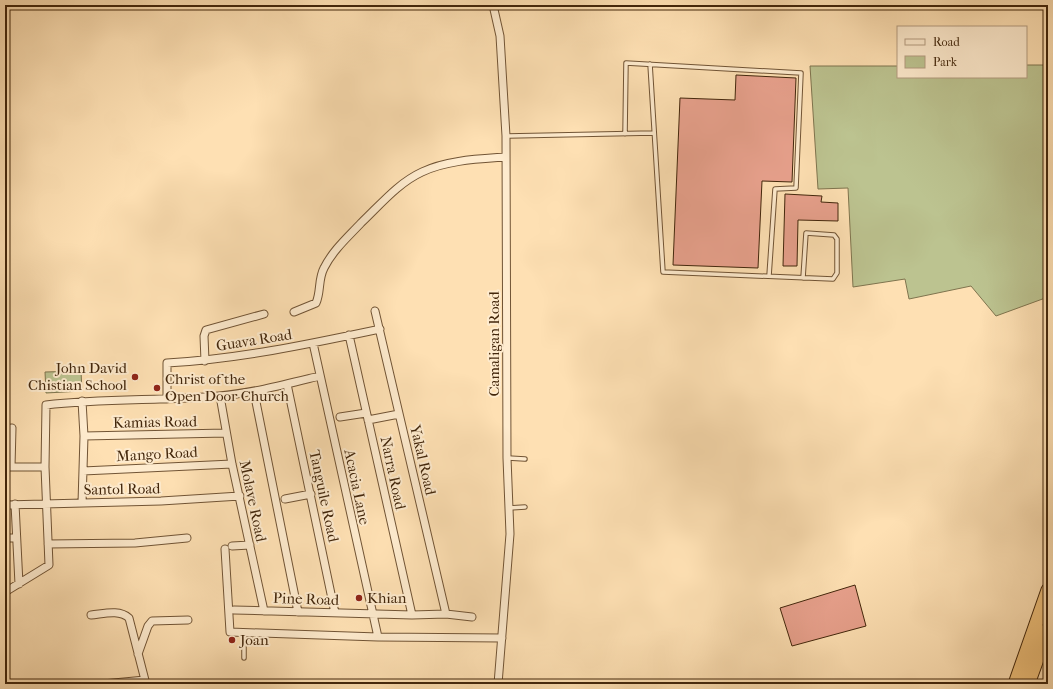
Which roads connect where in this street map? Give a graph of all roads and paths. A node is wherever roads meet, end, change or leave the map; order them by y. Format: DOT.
graph roads {
  1 [pos="493,5"];
  2 [pos="650,64"];
  3 [pos="653,133"];
  4 [pos="625,134"];
  5 [pos="506,136"];
  6 [pos="506,157"];
  7 [pos="769,276"];
  8 [pos="803,278"];
  9 [pos="376,311"];
  10 [pos="294,312"];
  11 [pos="264,314"];
  12 [pos="380,329"];
  13 [pos="350,335"];
  14 [pos="313,343"];
  15 [pos="205,361"];
  16 [pos="320,376"];
  17 [pos="287,384"];
  18 [pos="254,392"];
  19 [pos="220,396"];
  20 [pos="167,399"];
  21 [pos="82,401"];
  22 [pos="399,414"];
  23 [pos="367,416"];
  24 [pos="340,417"];
  25 [pos="5,429"];
  26 [pos="226,433"];
  27 [pos="84,436"];
  28 [pos="507,458"];
  29 [pos="525,459"];
  30 [pos="232,464"];
  31 [pos="8,467"];
  32 [pos="45,467"];
  33 [pos="83,471"];
  34 [pos="310,494"];
  35 [pos="240,496"];
  36 [pos="285,498"];
  37 [pos="82,503"];
  38 [pos="5,504"];
  39 [pos="15,504"];
  40 [pos="46,504"];
  41 [pos="525,507"];
  42 [pos="509,508"];
  43 [pos="5,538"];
  44 [pos="16,538"];
  45 [pos="187,538"];
  46 [pos="48,544"];
  47 [pos="250,545"];
  48 [pos="19,584"];
  49 [pos="1048,590"];
  50 [pos="5,592"];
  51 [pos="234,610"];
  52 [pos="264,611"];
  53 [pos="298,612"];
  54 [pos="335,613"];
  55 [pos="372,614"];
  56 [pos="446,614"];
  57 [pos="91,615"];
  58 [pos="412,615"];
  59 [pos="472,616"];
  60 [pos="188,620"];
  61 [pos="1048,629"];
  62 [pos="244,632"];
  63 [pos="378,637"];
  64 [pos="502,638"];
  65 [pos="138,655"];
  66 [pos="244,658"];
  67 [pos="145,682"];
  68 [pos="103,684"];
  69 [pos="498,684"];
  70 [pos="1015,684"];
  71 [pos="1028,684"];
  1 -- 5 [label="street, Camaligan Road"];
  2 -- 3 [label="lane"];
  2 -- 4 [label="lane"];
  2 -- 7 [label="lane"];
  3 -- 4 [label="lane"];
  3 -- 7 [label="lane"];
  4 -- 5 [label="lane"];
  5 -- 6 [label="street, Camaligan Road"];
  6 -- 10 [label="street"];
  6 -- 28 [label="street, Camaligan Road"];
  7 -- 8 [label="lane"];
  8 -- 8 [label="lane"];
  9 -- 12 [label="street, Yakal Road"];
  11 -- 15 [label="street"];
  12 -- 13 [label="street, Guava Road"];
  12 -- 22 [label="street, Yakal Road"];
  13 -- 14 [label="street, Guava Road"];
  13 -- 23 [label="street, Narra Road"];
  14 -- 15 [label="street, Guava Road"];
  14 -- 16 [label="street, Acacia Lane"];
  15 -- 20 [label="street, Guava Road"];
  16 -- 17 [label="street"];
  16 -- 55 [label="street, Acacia Lane"];
  17 -- 18 [label="street"];
  17 -- 34 [label="street, Tanguile Road"];
  18 -- 19 [label="street"];
  18 -- 53 [label="street"];
  19 -- 20 [label="street"];
  19 -- 26 [label="street, Molave Road"];
  20 -- 21 [label="street"];
  21 -- 27 [label="street"];
  21 -- 32 [label="street"];
  22 -- 23 [label="street"];
  22 -- 56 [label="street, Yakal Road"];
  23 -- 24 [label="street"];
  23 -- 58 [label="street, Narra Road"];
  25 -- 31 [label="street"];
  26 -- 27 [label="street, Kamias Road"];
  26 -- 30 [label="street, Molave Road"];
  27 -- 33 [label="street"];
  28 -- 29 [label="lane"];
  28 -- 42 [label="street, Camaligan Road"];
  30 -- 33 [label="street, Mango Road"];
  30 -- 35 [label="street, Molave Road"];
  31 -- 32 [label="street"];
  32 -- 40 [label="street"];
  33 -- 37 [label="street"];
  34 -- 36 [label="street"];
  34 -- 54 [label="street, Tanguile Road"];
  35 -- 37 [label="street, Santol Road"];
  35 -- 47 [label="street, Molave Road"];
  37 -- 40 [label="street, Santol Road"];
  38 -- 39 [label="street, Santol Road"];
  39 -- 40 [label="street, Santol Road"];
  39 -- 44 [label="street"];
  40 -- 46 [label="street"];
  41 -- 42 [label="lane"];
  42 -- 64 [label="street, Camaligan Road"];
  43 -- 44 [label="street"];
  44 -- 48 [label="street"];
  45 -- 46 [label="street"];
  46 -- 48 [label="street"];
  47 -- 52 [label="street, Molave Road"];
  47 -- 62 [label="street"];
  48 -- 50 [label="street"];
  49 -- 70 [label="highway"];
  51 -- 52 [label="street, Pine Road"];
  52 -- 53 [label="street, Pine Road"];
  53 -- 54 [label="street, Pine Road"];
  54 -- 55 [label="street, Pine Road"];
  55 -- 58 [label="street, Pine Road"];
  55 -- 63 [label="street, Acacia Lane"];
  56 -- 58 [label="street, Pine Road"];
  56 -- 59 [label="street, Pine Road"];
  57 -- 65 [label="street"];
  60 -- 65 [label="street"];
  61 -- 71 [label="highway"];
  62 -- 63 [label="street"];
  62 -- 66 [label="lane"];
  63 -- 64 [label="street"];
  64 -- 69 [label="street, Camaligan Road"];
  65 -- 67 [label="street"];
  67 -- 68 [label="street"];
}
